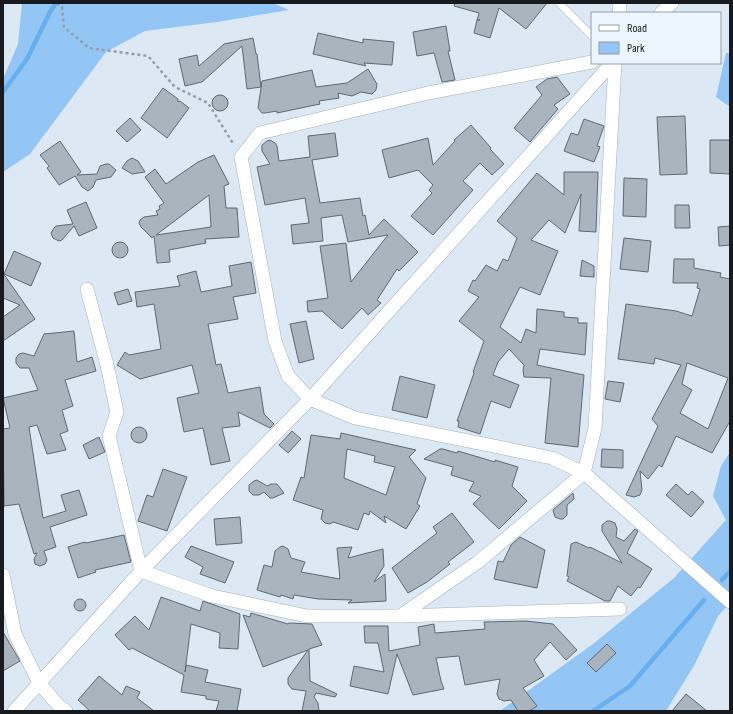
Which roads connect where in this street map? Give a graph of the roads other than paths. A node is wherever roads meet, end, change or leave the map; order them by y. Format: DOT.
graph roads {
  1 [pos="559,3"];
  2 [pos="672,3"];
  3 [pos="663,12"];
  4 [pos="591,35"];
  5 [pos="591,62"];
  6 [pos="612,64"];
  7 [pos="613,64"];
  8 [pos="87,289"];
  9 [pos="310,399"];
  10 [pos="584,473"];
  11 [pos="141,571"];
  12 [pos="3,575"];
  13 [pos="730,602"];
  14 [pos="620,609"];
  15 [pos="400,616"];
  16 [pos="39,683"];
  17 [pos="14,711"];
  18 [pos="66,711"];
  1 -- 4 [label="lane"];
  2 -- 3 [label="street"];
  5 -- 9 [label="street"];
  6 -- 9 [label="street"];
  7 -- 10 [label="street"];
  8 -- 11 [label="street"];
  9 -- 10 [label="street"];
  9 -- 11 [label="street"];
  10 -- 13 [label="street"];
  10 -- 15 [label="street"];
  11 -- 15 [label="street"];
  11 -- 16 [label="street"];
  12 -- 16 [label="street"];
  14 -- 15 [label="street"];
  16 -- 17 [label="street"];
  16 -- 18 [label="street"];
}
